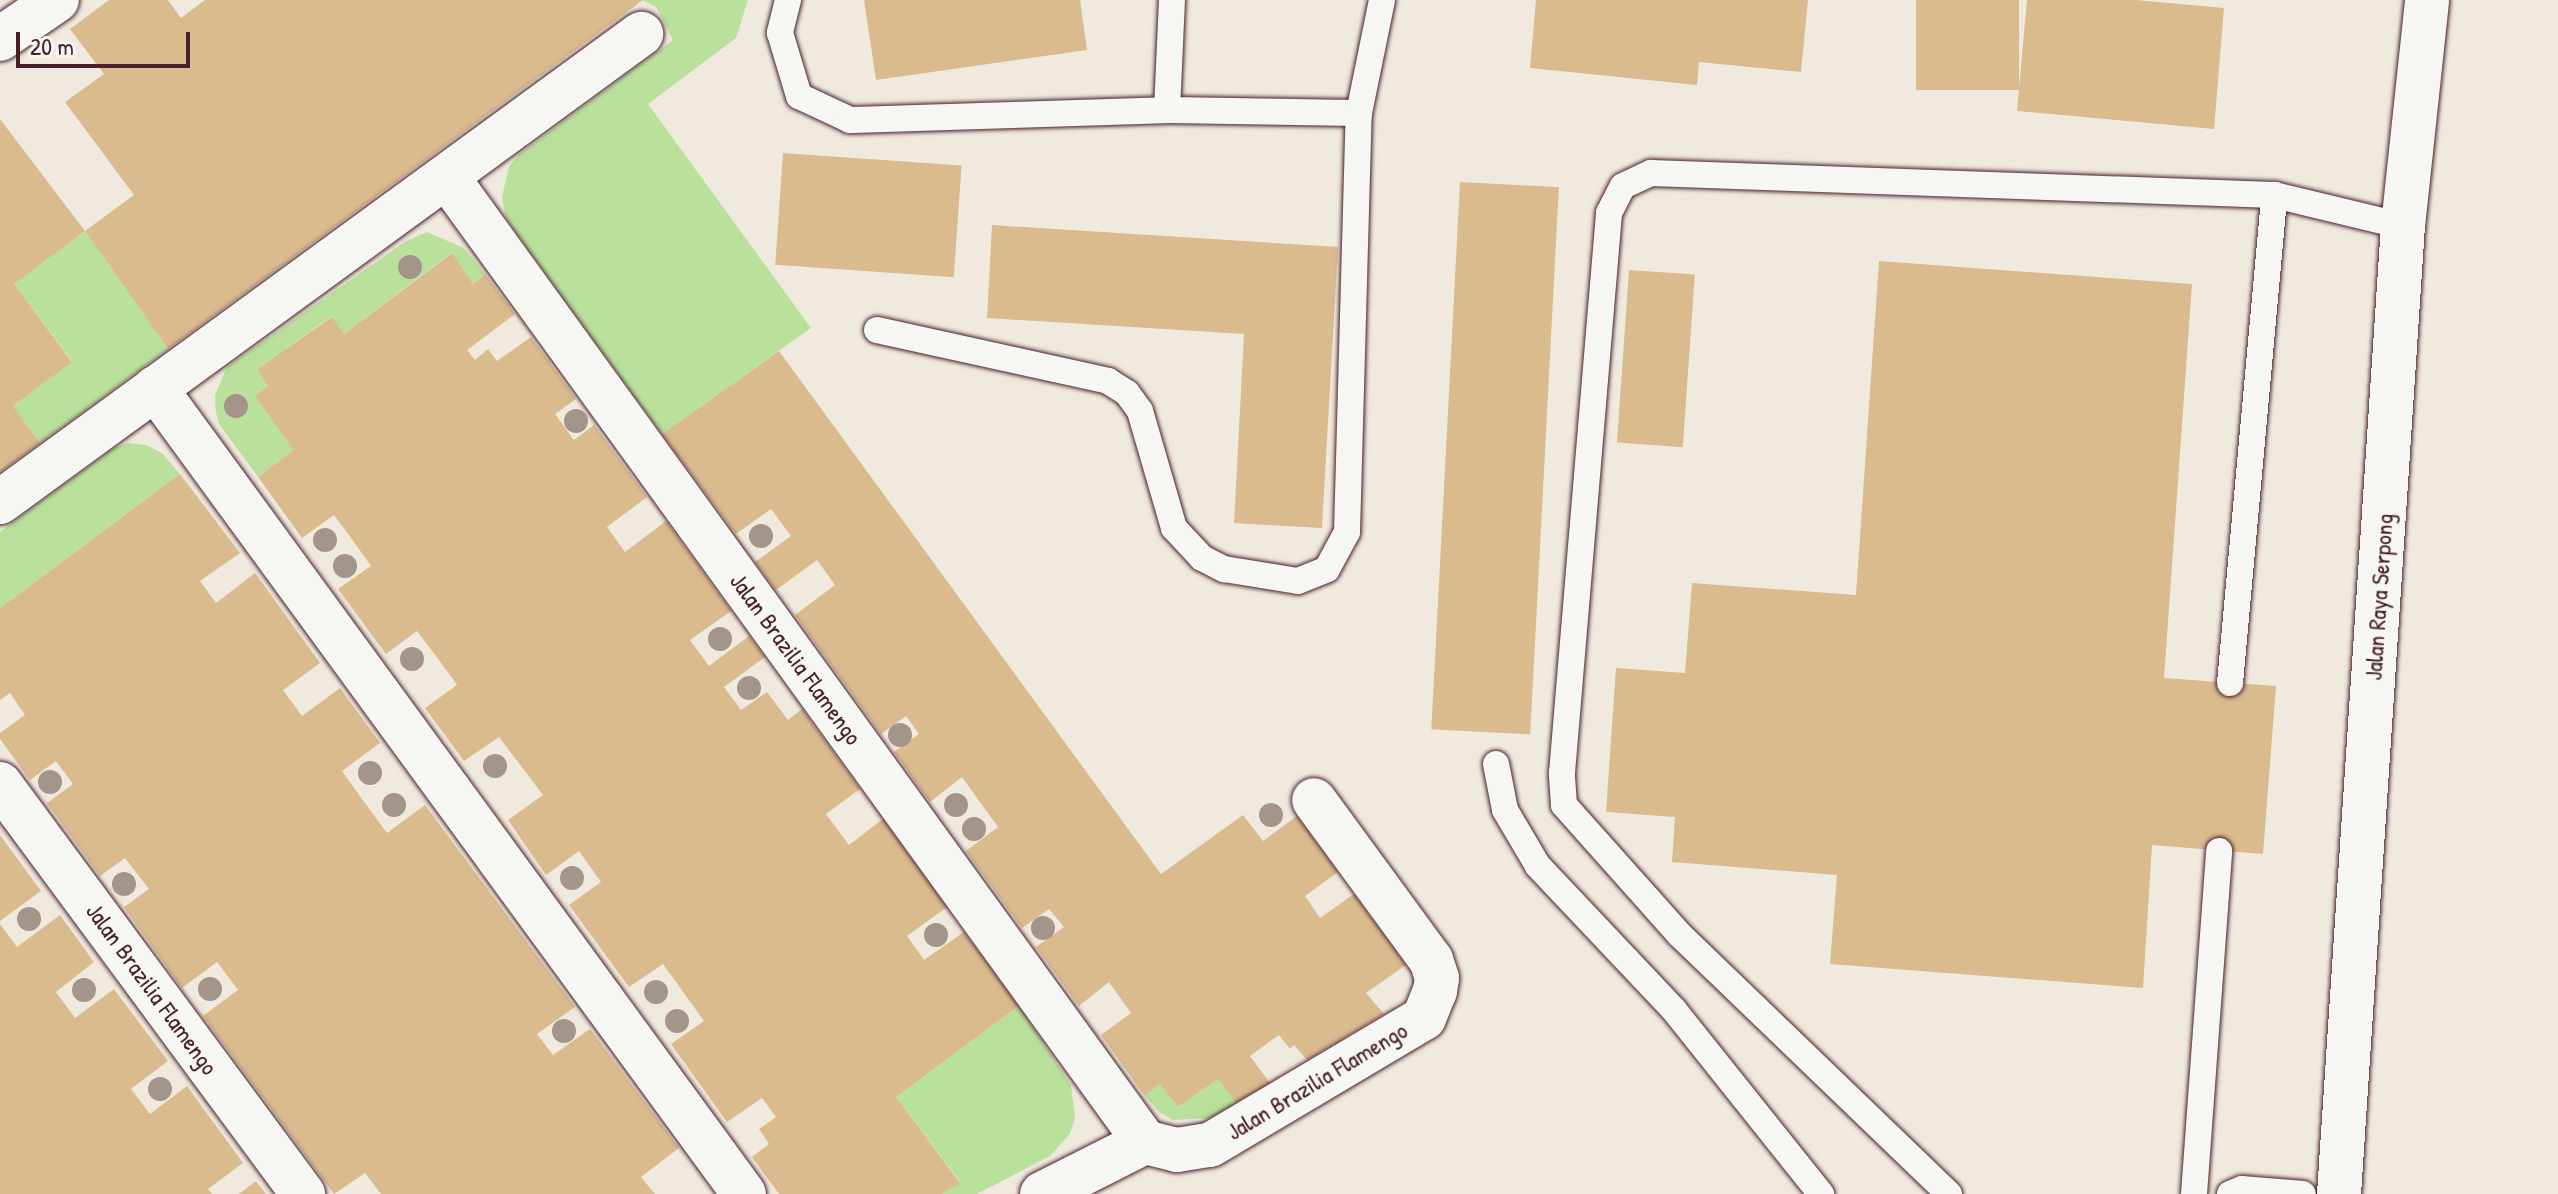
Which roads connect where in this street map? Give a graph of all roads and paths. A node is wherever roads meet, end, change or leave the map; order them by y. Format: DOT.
graph roads {
  1 [pos="57,0"];
  2 [pos="788,0"];
  3 [pos="1172,0"];
  4 [pos="1382,0"];
  5 [pos="2427,0"];
  6 [pos="4,27"];
  7 [pos="641,34"];
  8 [pos="1167,110"];
  9 [pos="1359,113"];
  10 [pos="447,177"];
  11 [pos="2274,195"];
  12 [pos="2403,226"];
  13 [pos="877,330"];
  14 [pos="155,388"];
  15 [pos="0,502"];
  16 [pos="2230,683"];
  17 [pos="1496,764"];
  18 [pos="0,784"];
  19 [pos="1314,800"];
  20 [pos="2219,851"];
  21 [pos="1145,1142"];
  22 [pos="303,1194"];
  23 [pos="744,1194"];
  24 [pos="1042,1194"];
  25 [pos="1821,1194"];
  26 [pos="1949,1194"];
  27 [pos="2194,1194"];
  28 [pos="2230,1194"];
  29 [pos="2303,1194"];
  30 [pos="2339,1194"];
  1 -- 6 [label="street"];
  2 -- 8 [label="lane"];
  3 -- 8 [label="lane"];
  4 -- 9 [label="lane"];
  5 -- 12 [label="street, Jalan Raya Serpong"];
  7 -- 10 [label="street"];
  8 -- 9 [label="lane"];
  9 -- 13 [label="lane"];
  10 -- 14 [label="street"];
  10 -- 21 [label="street, Jalan Brazilia Flamengo"];
  11 -- 12 [label="lane"];
  11 -- 16 [label="lane"];
  11 -- 26 [label="lane"];
  12 -- 30 [label="street, Jalan Raya Serpong"];
  14 -- 15 [label="street"];
  14 -- 23 [label="street"];
  17 -- 25 [label="lane"];
  18 -- 22 [label="street, Jalan Brazilia Flamengo"];
  19 -- 21 [label="street, Jalan Brazilia Flamengo"];
  20 -- 27 [label="lane"];
  21 -- 24 [label="street"];
  28 -- 29 [label="lane"];
}
